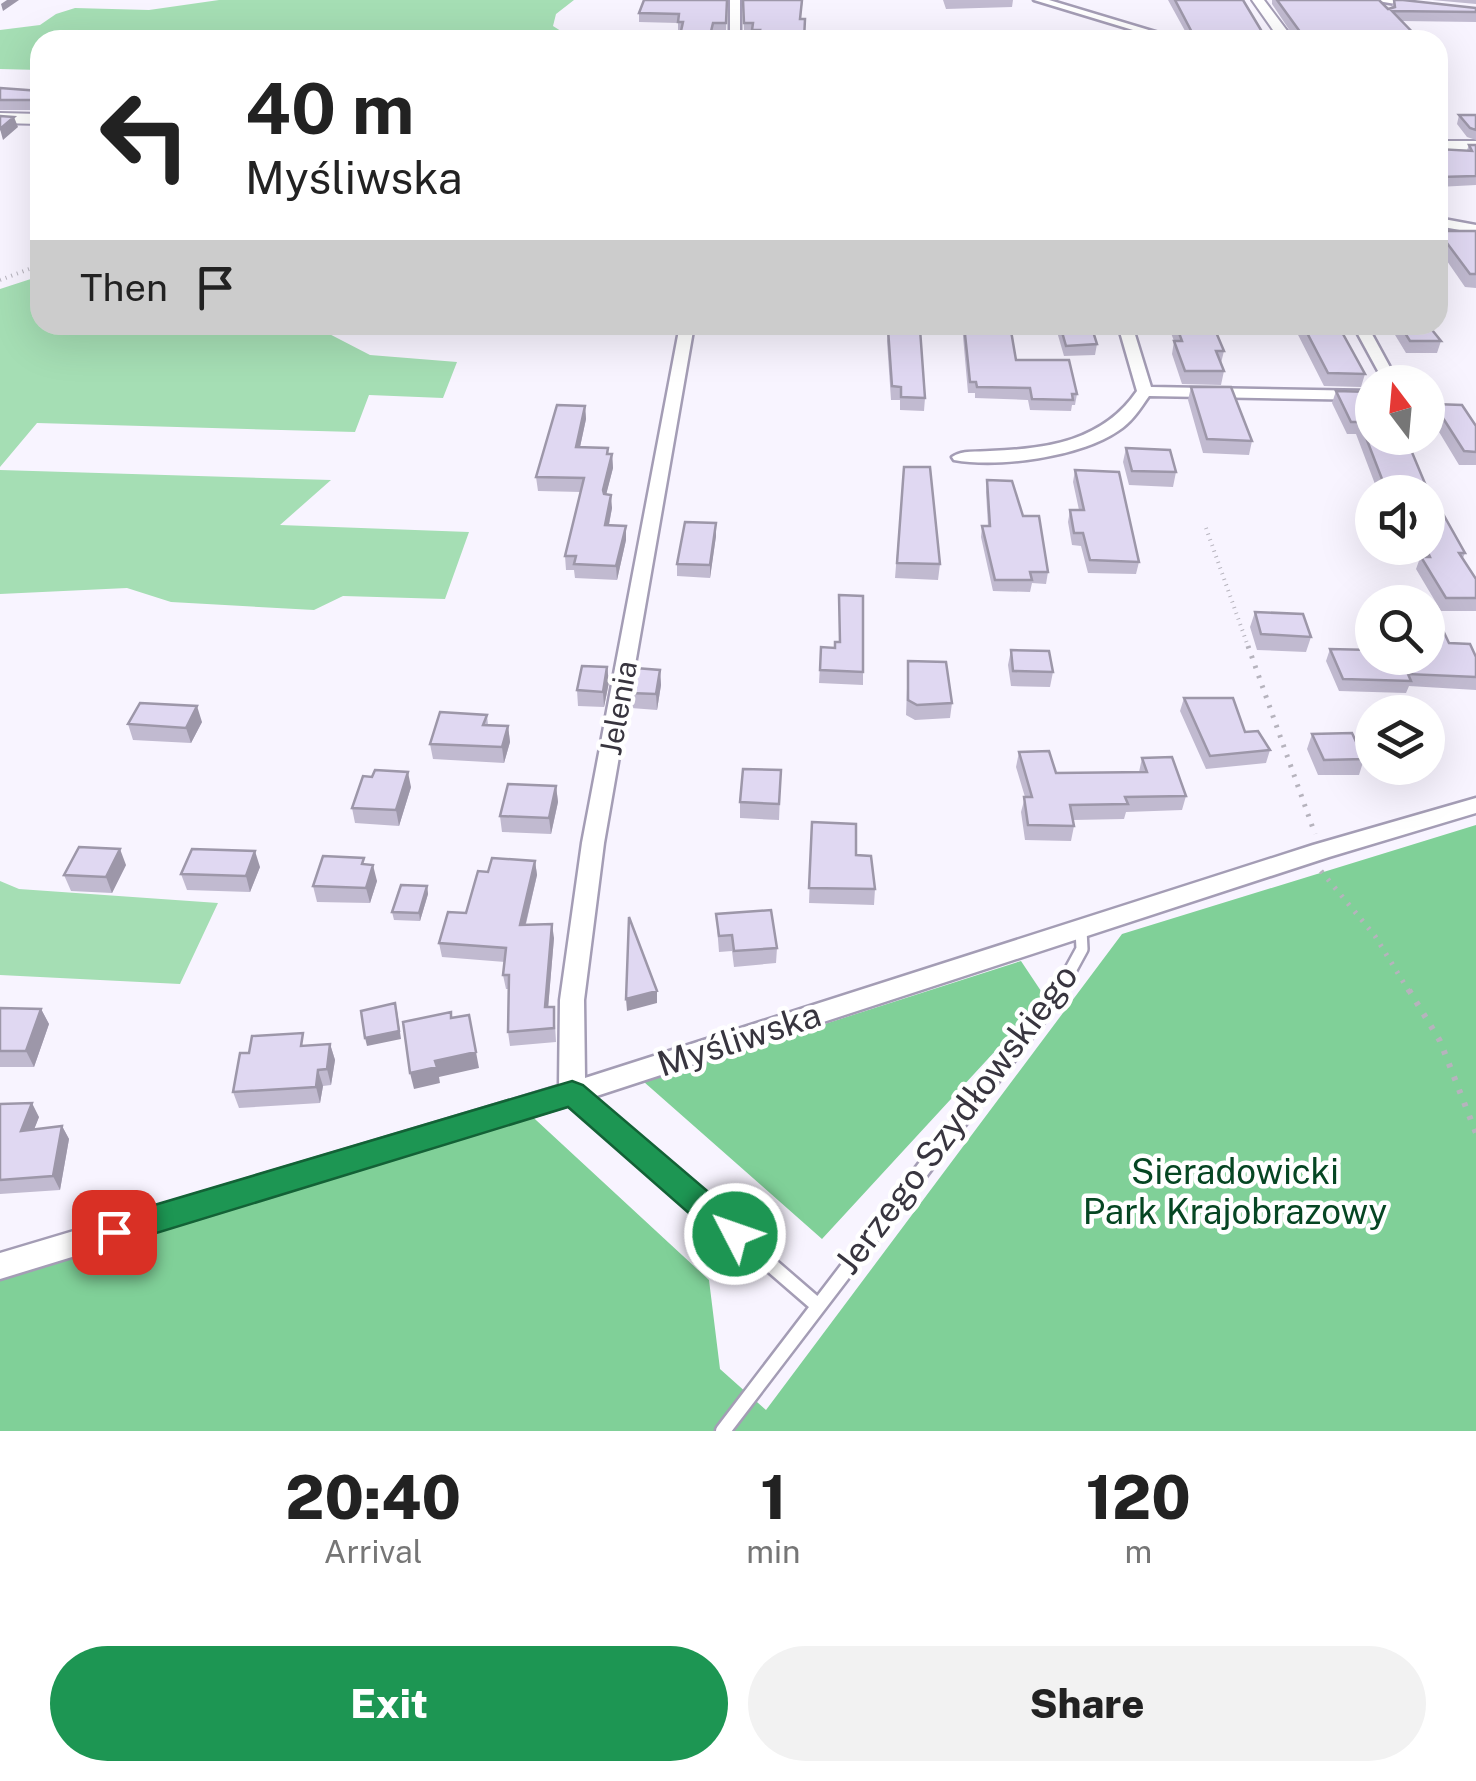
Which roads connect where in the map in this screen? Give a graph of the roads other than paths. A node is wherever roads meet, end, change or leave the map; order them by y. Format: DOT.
graph roads {
  1 [pos="734,0"];
  2 [pos="1039,0"];
  3 [pos="1258,0"];
  4 [pos="1377,0"];
  5 [pos="1436,7"];
  6 [pos="1387,13"];
  7 [pos="736,30"];
  8 [pos="1142,30"];
  9 [pos="1280,30"];
  10 [pos="0,118"];
  11 [pos="30,119"];
  12 [pos="1448,146"];
  13 [pos="1476,146"];
  14 [pos="1448,224"];
  15 [pos="1476,228"];
  16 [pos="685,335"];
  17 [pos="1127,335"];
  18 [pos="1366,335"];
  19 [pos="1382,365"];
  20 [pos="1146,391"];
  21 [pos="1355,396"];
  22 [pos="960,457"];
  23 [pos="1476,805"];
  24 [pos="1081,930"];
  25 [pos="572,1093"];
  26 [pos="0,1266"];
  27 [pos="816,1304"];
  28 [pos="723,1431"];
  1 -- 7 [label="street"];
  2 -- 8 [label="street"];
  3 -- 9 [label="street"];
  4 -- 5 [label="street"];
  4 -- 6 [label="lane"];
  10 -- 11 [label="street"];
  12 -- 13 [label="street"];
  14 -- 15 [label="street"];
  16 -- 25 [label="street, Jelenia"];
  17 -- 20 [label="street"];
  18 -- 19 [label="street"];
  20 -- 21 [label="street"];
  20 -- 22 [label="street"];
  23 -- 24 [label="street, Myśliwska"];
  24 -- 25 [label="street, Myśliwska"];
  24 -- 27 [label="lane, Jerzego Szydłowskiego"];
  25 -- 26 [label="street, Myśliwska"];
  25 -- 27 [label="lane, Jerzego Szydłowskiego"];
  27 -- 28 [label="lane, Jerzego Szydłowskiego"];
}
